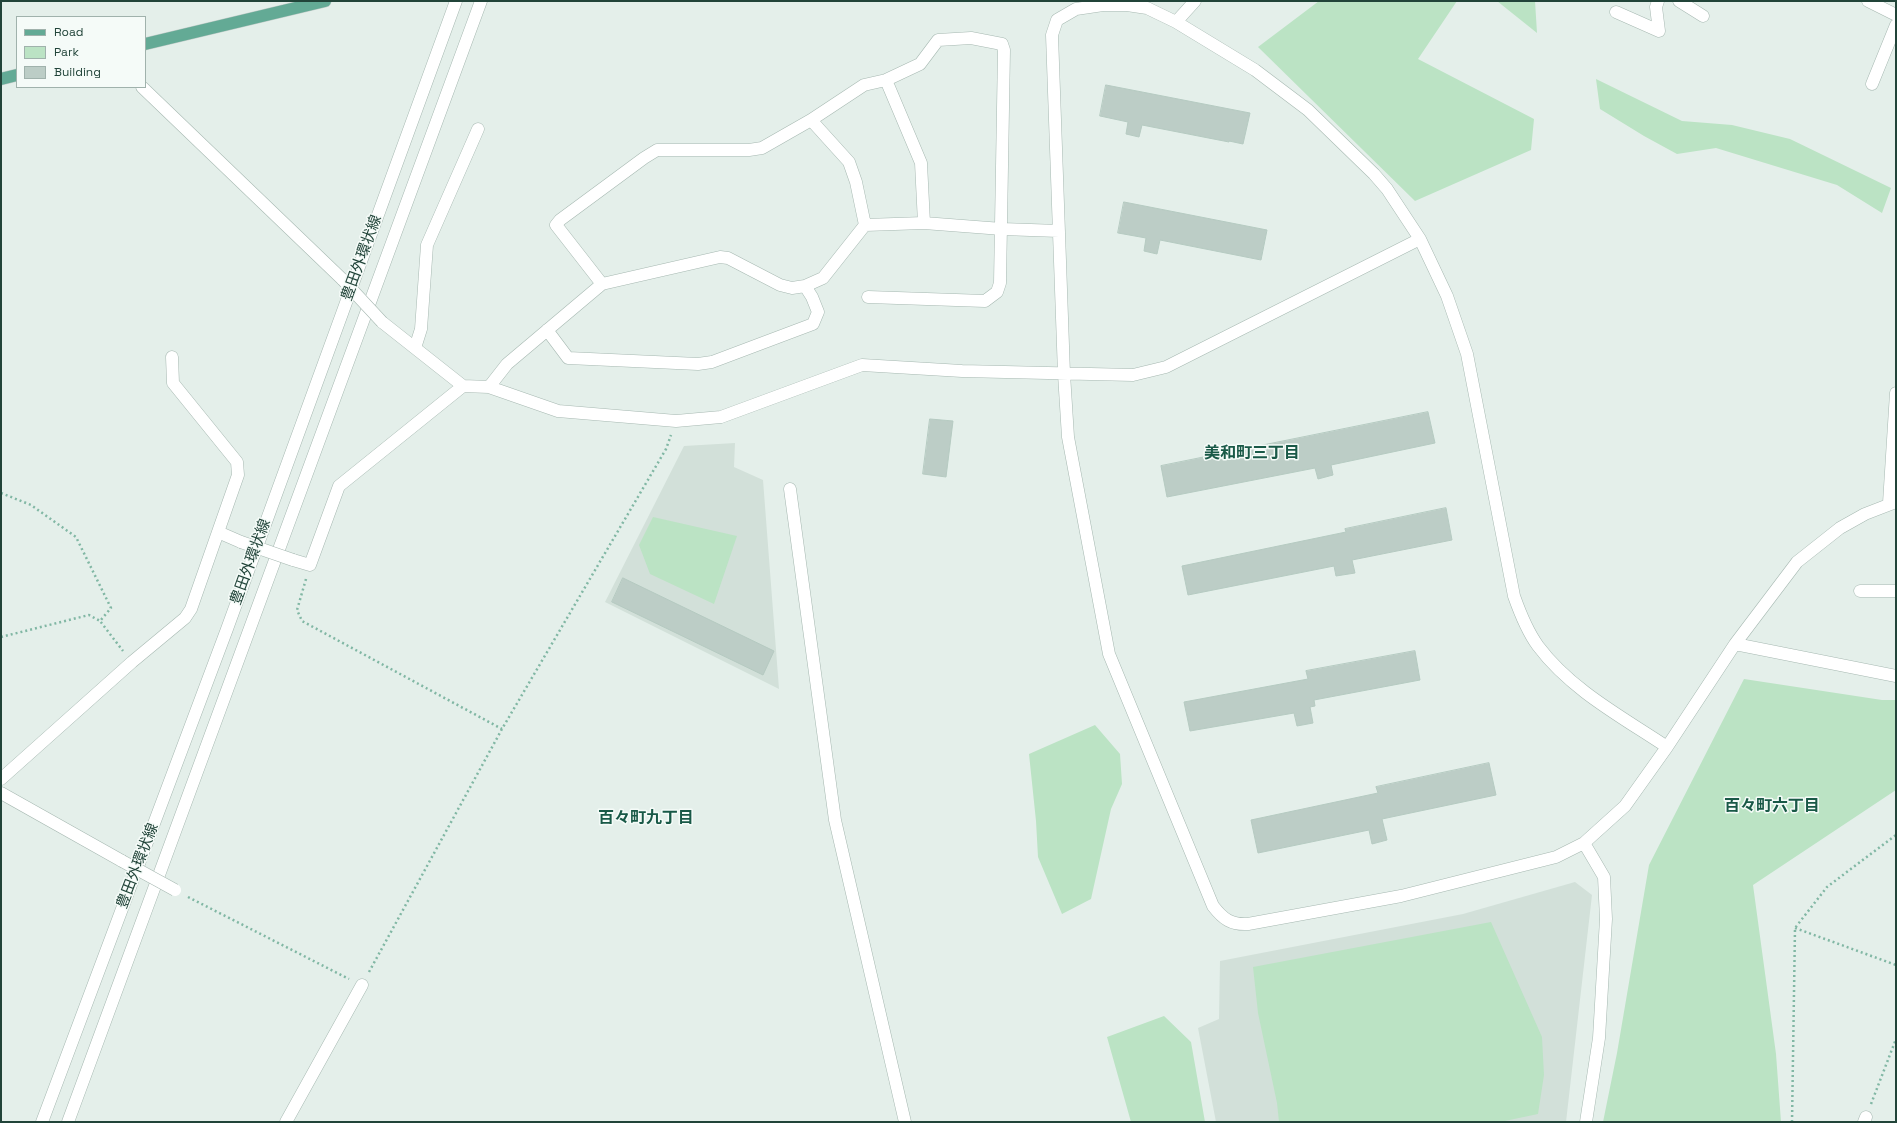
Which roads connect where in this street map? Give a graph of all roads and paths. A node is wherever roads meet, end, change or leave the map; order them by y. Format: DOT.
graph roads {
  1 [pos="325,1"];
  2 [pos="456,1"];
  3 [pos="481,1"];
  4 [pos="1195,1"];
  5 [pos="1658,1"];
  6 [pos="1679,1"];
  7 [pos="1868,1"];
  8 [pos="1616,12"];
  9 [pos="1896,15"];
  10 [pos="1703,16"];
  11 [pos="1176,22"];
  12 [pos="1896,24"];
  13 [pos="146,44"];
  14 [pos="16,76"];
  15 [pos="1,79"];
  16 [pos="886,80"];
  17 [pos="1872,84"];
  18 [pos="143,88"];
  19 [pos="811,120"];
  20 [pos="478,129"];
  21 [pos="924,222"];
  22 [pos="865,225"];
  23 [pos="1002,230"];
  24 [pos="1059,231"];
  25 [pos="1420,239"];
  26 [pos="602,284"];
  27 [pos="805,286"];
  28 [pos="868,297"];
  29 [pos="547,330"];
  30 [pos="415,348"];
  31 [pos="172,357"];
  32 [pos="1064,374"];
  33 [pos="463,386"];
  34 [pos="489,387"];
  35 [pos="1896,393"];
  36 [pos="676,421"];
  37 [pos="790,489"];
  38 [pos="1,493"];
  39 [pos="1893,502"];
  40 [pos="218,532"];
  41 [pos="310,565"];
  42 [pos="1860,591"];
  43 [pos="1896,591"];
  44 [pos="100,621"];
  45 [pos="1,637"];
  46 [pos="1735,644"];
  47 [pos="132,662"];
  48 [pos="1896,676"];
  49 [pos="502,729"];
  50 [pos="1667,747"];
  51 [pos="1,779"];
  52 [pos="1,793"];
  53 [pos="1896,836"];
  54 [pos="1584,843"];
  55 [pos="175,890"];
  56 [pos="1795,928"];
  57 [pos="1896,965"];
  58 [pos="362,986"];
  59 [pos="1896,1039"];
  60 [pos="1865,1119"];
  61 [pos="42,1122"];
  62 [pos="68,1122"];
  63 [pos="286,1122"];
  64 [pos="905,1122"];
  65 [pos="1586,1122"];
  66 [pos="1792,1122"];
  1 -- 13 [label="main road"];
  2 -- 61 [label="street, 豊田外環状線"];
  3 -- 62 [label="street, 豊田外環状線"];
  4 -- 11 [label="street"];
  5 -- 8 [label="street"];
  6 -- 10 [label="street"];
  7 -- 9 [label="street"];
  11 -- 24 [label="street"];
  11 -- 25 [label="street"];
  12 -- 17 [label="street"];
  14 -- 15 [label="main road"];
  16 -- 19 [label="street"];
  16 -- 21 [label="street"];
  16 -- 23 [label="street"];
  18 -- 30 [label="street, bridge"];
  19 -- 22 [label="street"];
  19 -- 26 [label="street"];
  20 -- 30 [label="street"];
  21 -- 22 [label="street"];
  21 -- 23 [label="street"];
  22 -- 27 [label="street"];
  23 -- 24 [label="street"];
  23 -- 28 [label="street"];
  24 -- 32 [label="street"];
  25 -- 32 [label="street"];
  25 -- 50 [label="street"];
  26 -- 27 [label="street"];
  26 -- 29 [label="street"];
  27 -- 29 [label="street"];
  29 -- 34 [label="street"];
  30 -- 33 [label="street"];
  31 -- 40 [label="street"];
  32 -- 36 [label="street"];
  32 -- 54 [label="street"];
  33 -- 34 [label="street"];
  33 -- 41 [label="street"];
  34 -- 36 [label="street"];
  35 -- 39 [label="street"];
  36 -- 49 [label="path"];
  37 -- 64 [label="street"];
  38 -- 44 [label="path"];
  39 -- 46 [label="street"];
  40 -- 41 [label="street, bridge"];
  40 -- 47 [label="street"];
  41 -- 49 [label="path"];
  42 -- 43 [label="street"];
  44 -- 45 [label="path"];
  44 -- 47 [label="path"];
  46 -- 48 [label="street"];
  46 -- 50 [label="street"];
  47 -- 51 [label="street"];
  49 -- 58 [label="path"];
  50 -- 54 [label="street"];
  52 -- 55 [label="street, bridge"];
  53 -- 56 [label="path"];
  54 -- 65 [label="street"];
  55 -- 58 [label="path"];
  56 -- 57 [label="path"];
  56 -- 66 [label="path"];
  58 -- 63 [label="street"];
  59 -- 60 [label="path"];
}
